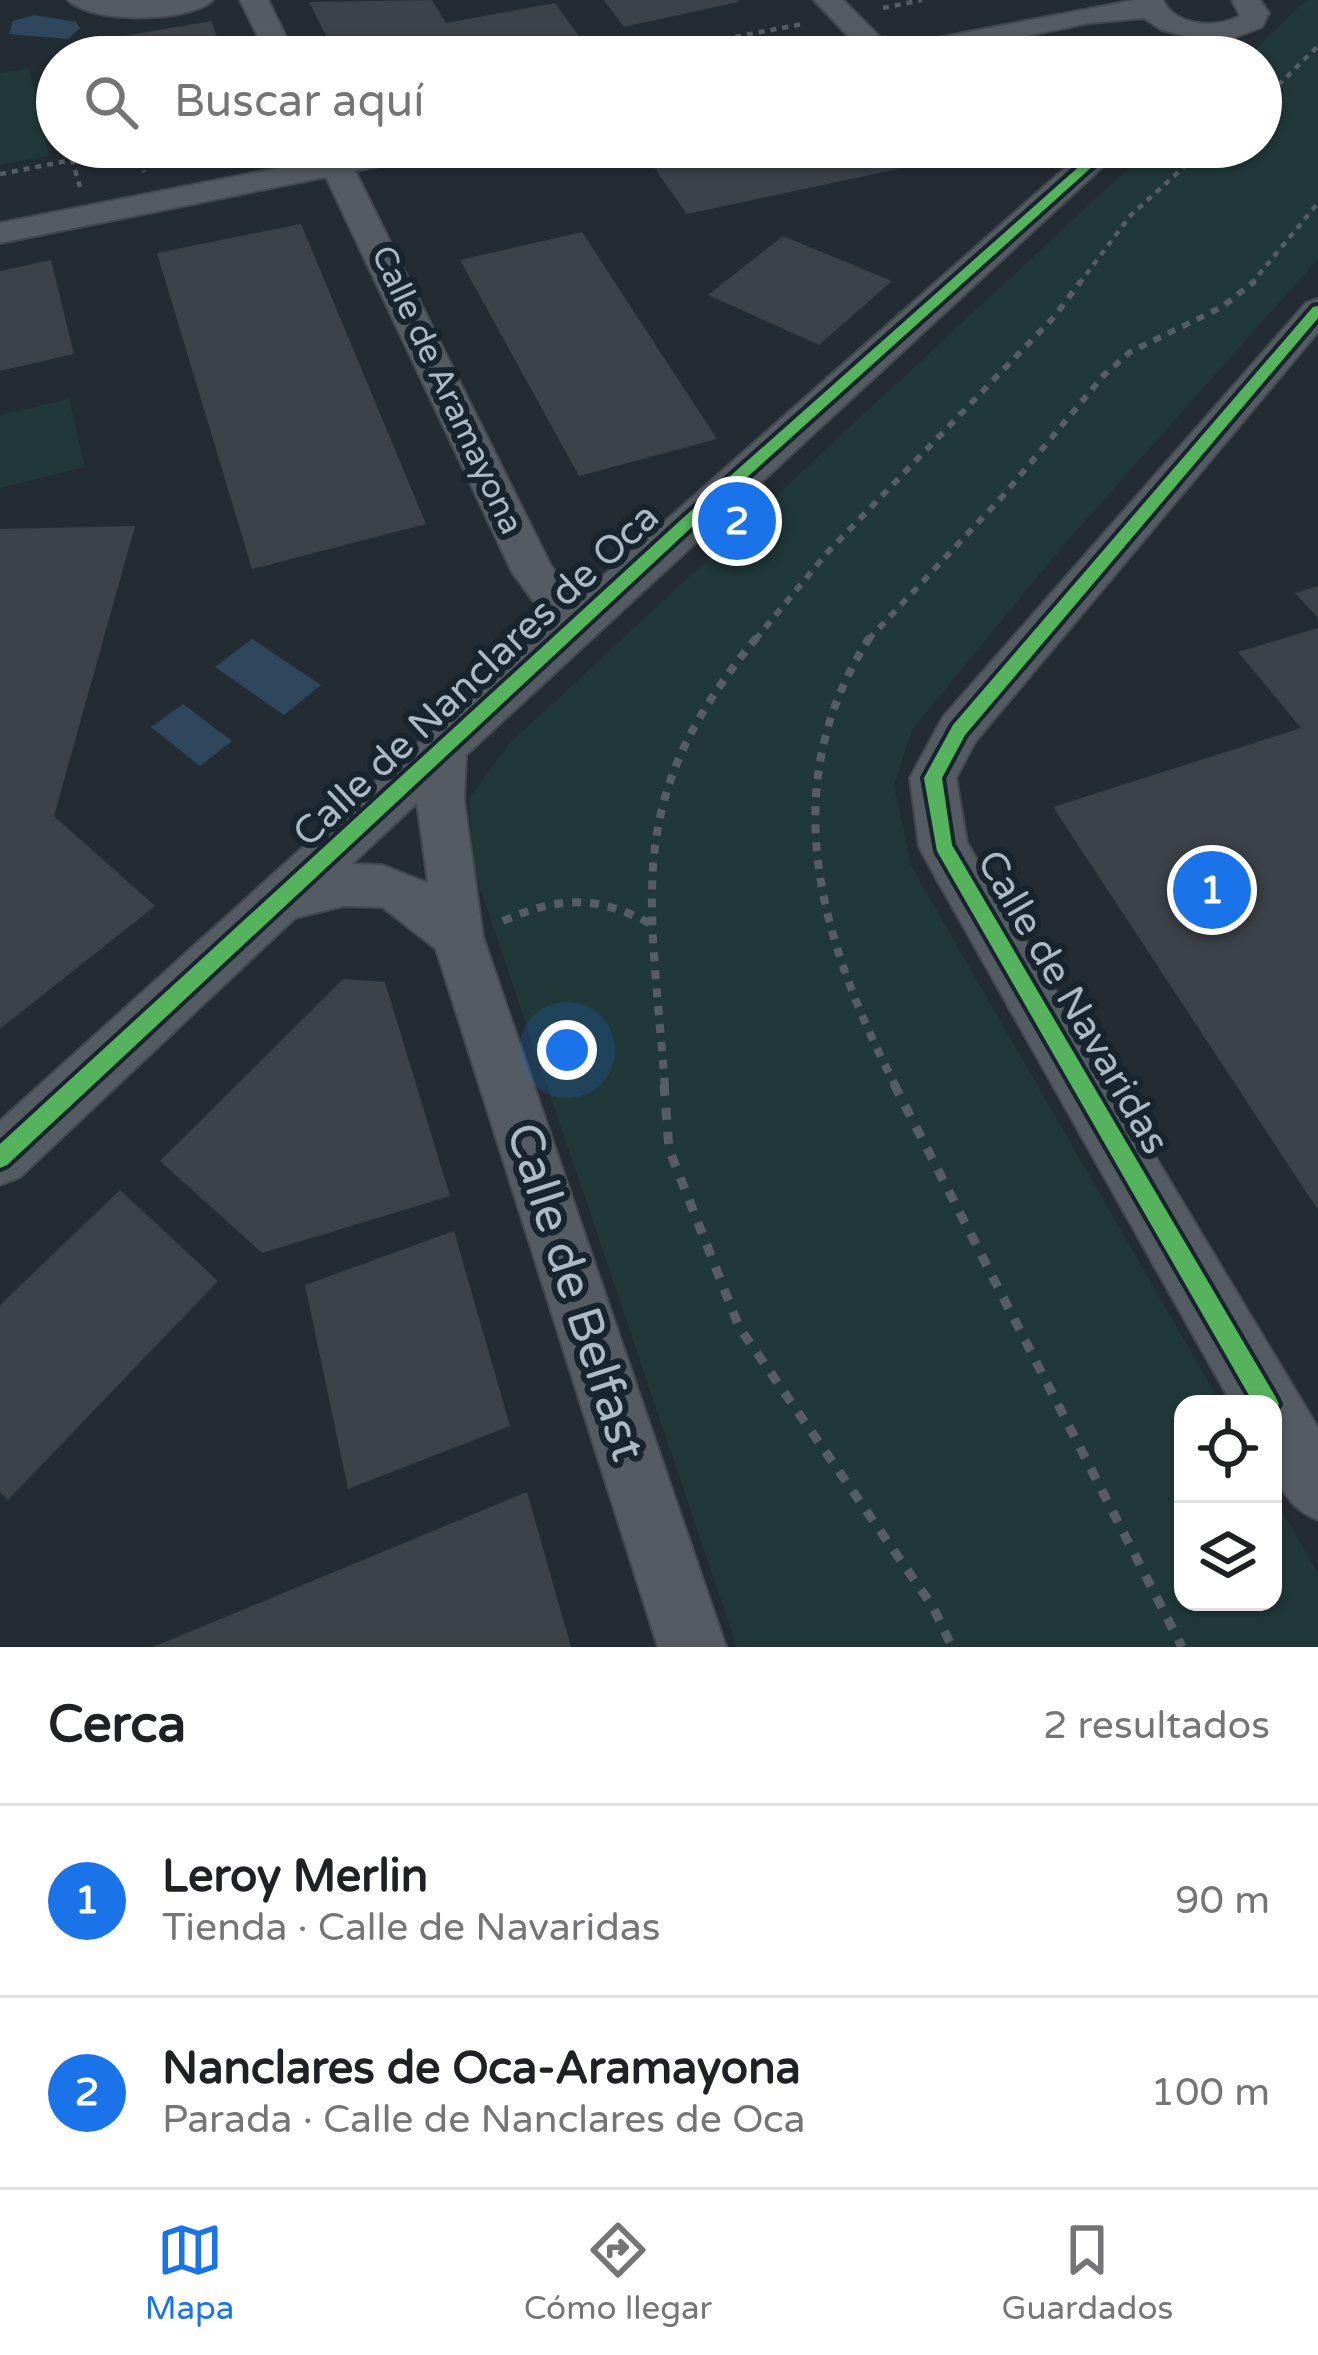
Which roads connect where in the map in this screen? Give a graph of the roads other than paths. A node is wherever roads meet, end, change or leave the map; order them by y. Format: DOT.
graph roads {
  1 [pos="82,0"];
  2 [pos="199,0"];
  3 [pos="254,0"];
  4 [pos="1251,1"];
  5 [pos="1150,5"];
  6 [pos="836,8"];
  7 [pos="272,36"];
  8 [pos="863,36"];
  9 [pos="989,36"];
  10 [pos="1191,36"];
  11 [pos="1224,36"];
  12 [pos="280,168"];
  13 [pos="338,168"];
  14 [pos="1084,168"];
  15 [pos="0,233"];
  16 [pos="1318,310"];
  17 [pos="580,623"];
  18 [pos="444,750"];
  19 [pos="284,901"];
  20 [pos="458,937"];
  21 [pos="0,1158"];
  22 [pos="1262,1395"];
  23 [pos="1282,1429"];
  24 [pos="1318,1488"];
  25 [pos="692,1647"];
  1 -- 2 [label="street"];
  3 -- 7 [label="street"];
  4 -- 11 [label="street"];
  5 -- 9 [label="street"];
  5 -- 10 [label="street"];
  6 -- 8 [label="street"];
  12 -- 15 [label="street"];
  13 -- 17 [label="street, Calle de Aramayona"];
  14 -- 17 [label="street, Calle de Nanclares de Oca"];
  16 -- 22 [label="street, Calle de Navaridas"];
  17 -- 18 [label="street, Calle de Nanclares de Oca"];
  18 -- 19 [label="street, Calle de Nanclares de Oca"];
  18 -- 20 [label="street, Calle de Belfast"];
  19 -- 20 [label="street, Calle de Belfast"];
  19 -- 21 [label="street, Calle de Nanclares de Oca"];
  20 -- 25 [label="street, Calle de Belfast"];
  23 -- 24 [label="street"];
}
